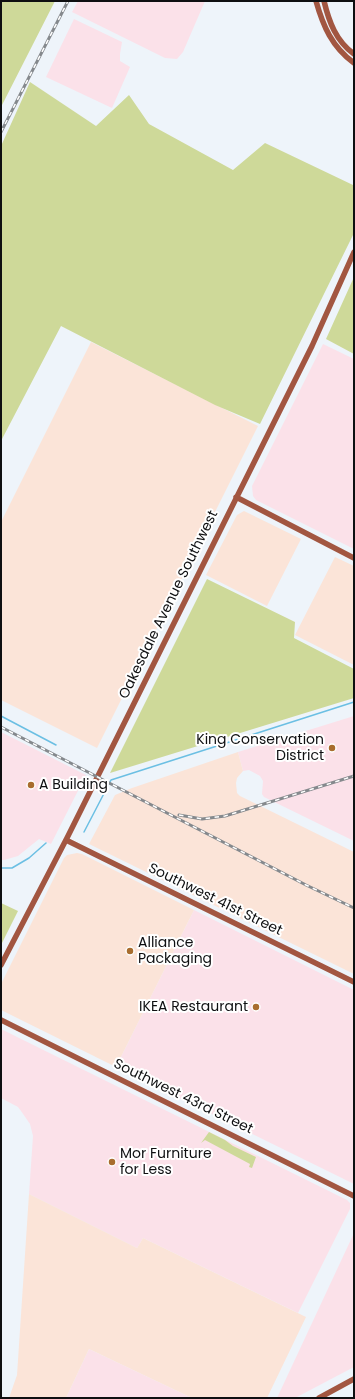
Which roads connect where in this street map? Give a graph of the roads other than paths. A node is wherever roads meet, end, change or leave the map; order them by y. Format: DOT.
graph roads {
  1 [pos="316,1"];
  2 [pos="324,1"];
  3 [pos="354,54"];
  4 [pos="354,63"];
  5 [pos="354,252"];
  6 [pos="236,497"];
  7 [pos="354,558"];
  8 [pos="66,840"];
  9 [pos="1,965"];
  10 [pos="354,982"];
  11 [pos="1,1020"];
  12 [pos="354,1196"];
  13 [pos="354,1379"];
  14 [pos="319,1398"];
  1 -- 4 [label="street"];
  2 -- 3 [label="street"];
  5 -- 6 [label="street, Oakesdale Avenue Southwest"];
  6 -- 7 [label="street"];
  6 -- 8 [label="street, Oakesdale Avenue Southwest"];
  8 -- 9 [label="street, Oakesdale Avenue Southwest"];
  8 -- 10 [label="street, Southwest 41st Street"];
  11 -- 12 [label="street, Southwest 43rd Street"];
  13 -- 14 [label="street"];
}
